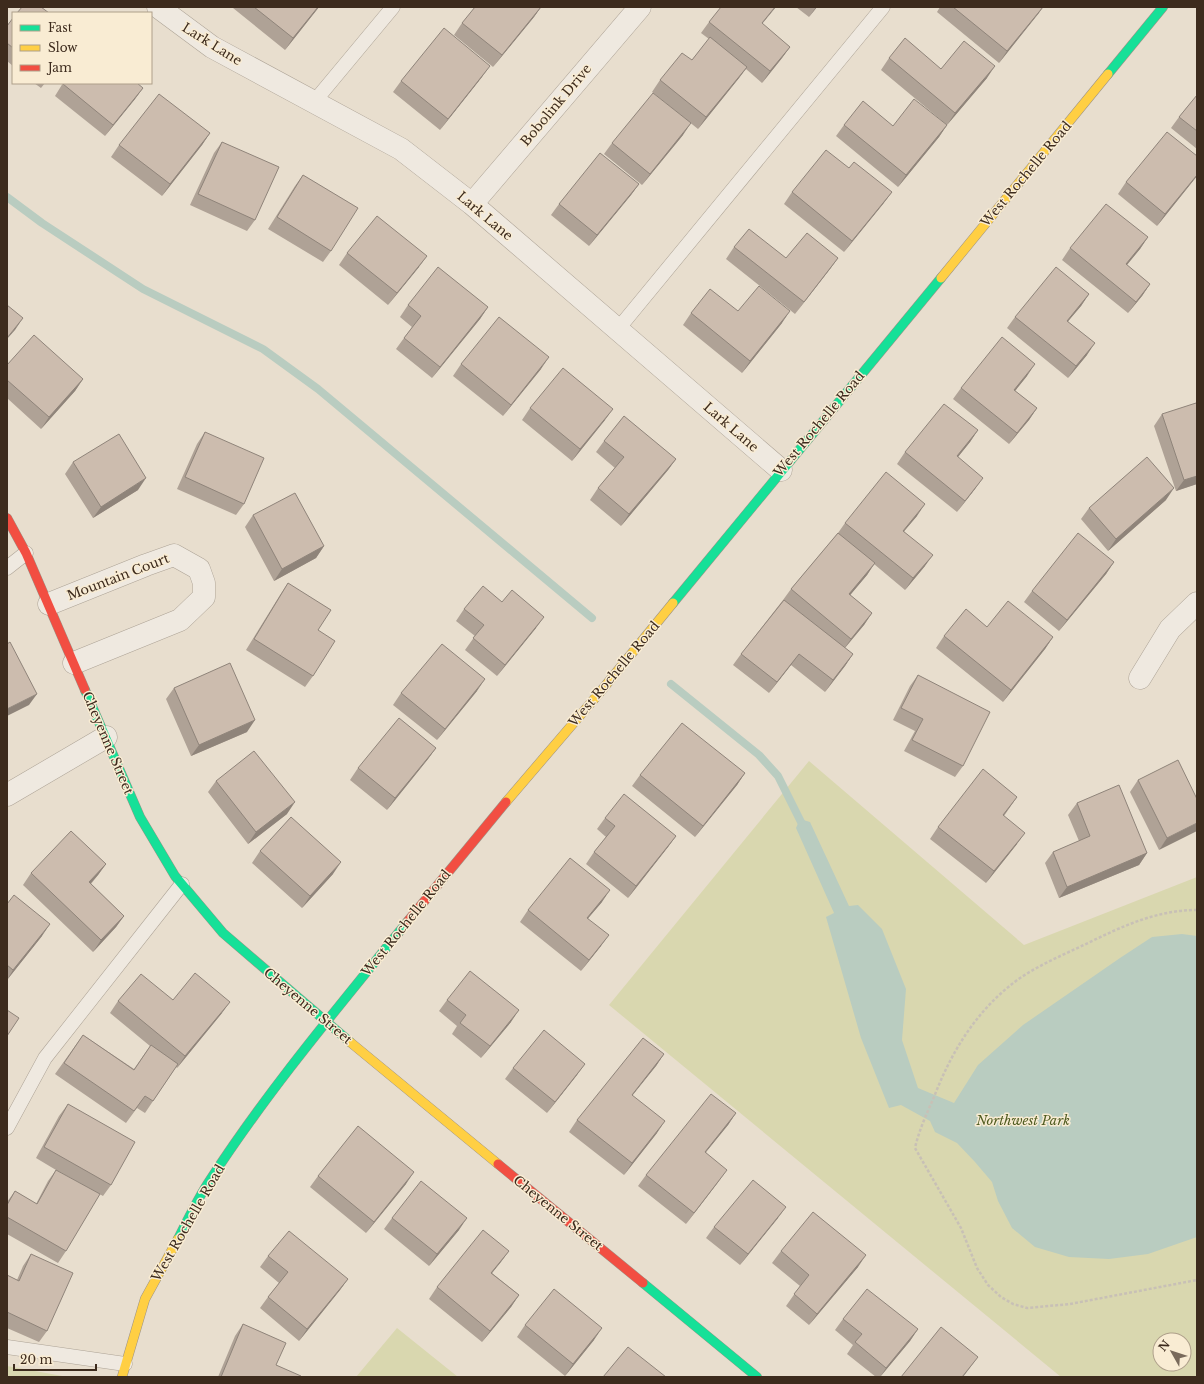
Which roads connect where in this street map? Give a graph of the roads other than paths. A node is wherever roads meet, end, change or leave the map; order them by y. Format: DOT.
graph roads {
  1 [pos="158,7"];
  2 [pos="393,7"];
  3 [pos="640,7"];
  4 [pos="883,7"];
  5 [pos="1163,7"];
  6 [pos="314,102"];
  7 [pos="472,204"];
  8 [pos="618,329"];
  9 [pos="781,470"];
  10 [pos="7,518"];
  11 [pos="26,553"];
  12 [pos="7,568"];
  13 [pos="1197,603"];
  14 [pos="49,604"];
  15 [pos="74,663"];
  16 [pos="1140,678"];
  17 [pos="106,737"];
  18 [pos="7,795"];
  19 [pos="182,884"];
  20 [pos="326,1022"];
  21 [pos="7,1128"];
  22 [pos="7,1347"];
  23 [pos="123,1371"];
  24 [pos="758,1377"];
  1 -- 6 [label="street, Lark Lane"];
  2 -- 6 [label="lane"];
  3 -- 7 [label="street, Bobolink Drive"];
  4 -- 8 [label="lane"];
  5 -- 9 [label="street, West Rochelle Road"];
  6 -- 7 [label="street, Lark Lane"];
  7 -- 8 [label="street, Lark Lane"];
  8 -- 9 [label="street, Lark Lane"];
  9 -- 20 [label="street, West Rochelle Road"];
  10 -- 11 [label="street, Cheyenne Street"];
  11 -- 12 [label="lane"];
  11 -- 14 [label="street, Cheyenne Street"];
  13 -- 16 [label="street"];
  14 -- 15 [label="street, Cheyenne Street"];
  14 -- 15 [label="street, Mountain Court"];
  15 -- 17 [label="street, Cheyenne Street"];
  17 -- 18 [label="street"];
  17 -- 19 [label="street, Cheyenne Street"];
  19 -- 20 [label="street, Cheyenne Street"];
  19 -- 21 [label="lane"];
  20 -- 23 [label="street, West Rochelle Road"];
  20 -- 24 [label="street, Cheyenne Street"];
  22 -- 23 [label="lane"];
}
